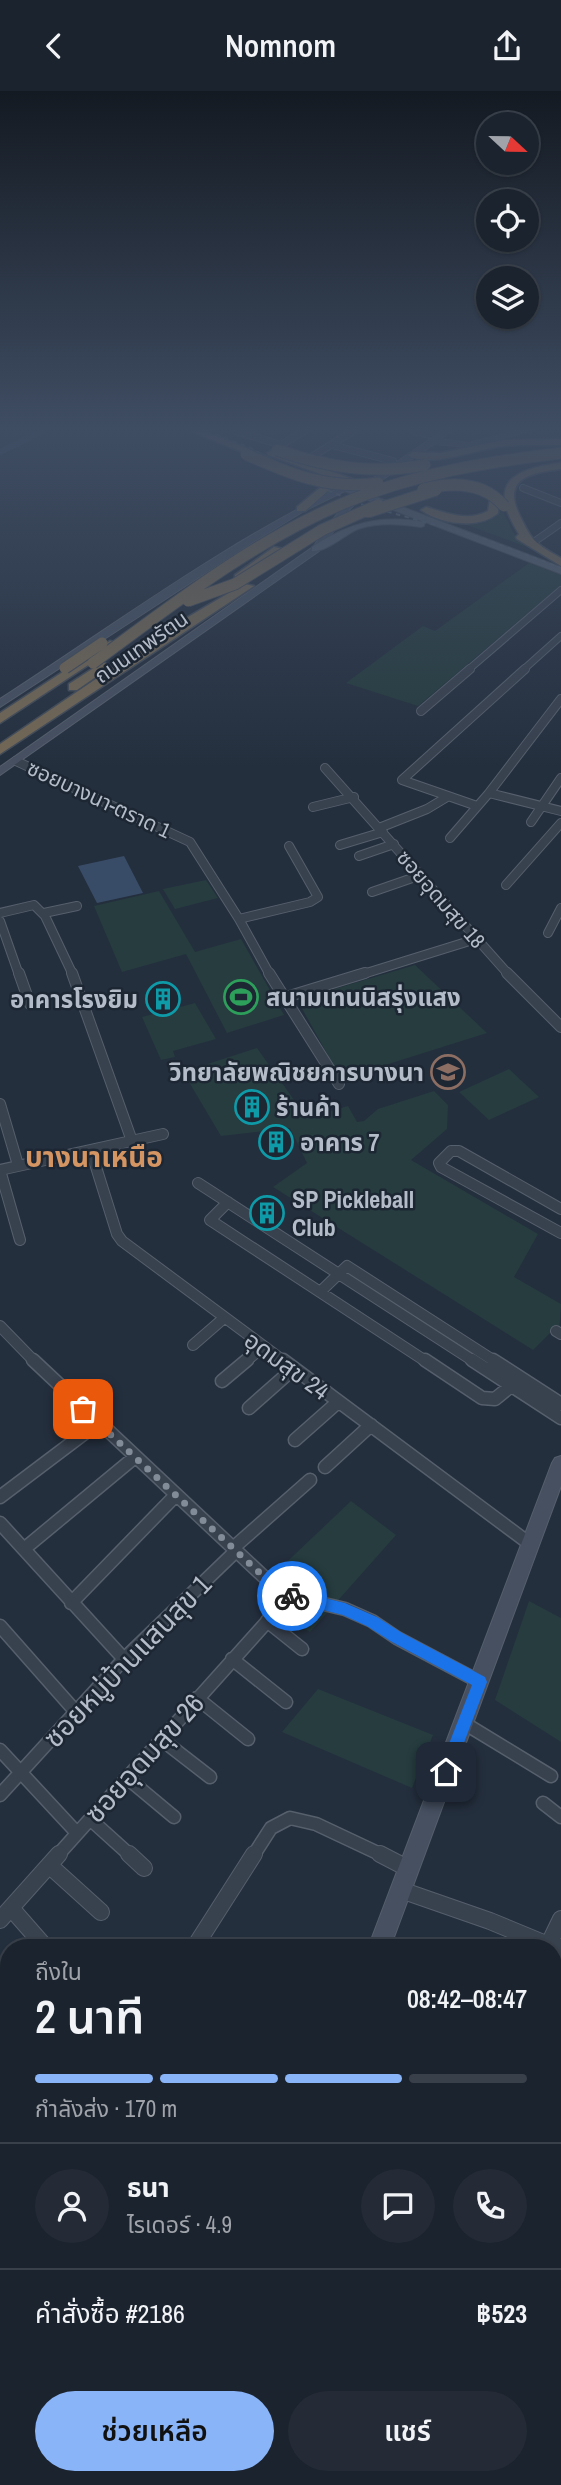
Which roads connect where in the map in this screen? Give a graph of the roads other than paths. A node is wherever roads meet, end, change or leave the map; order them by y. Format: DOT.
graph roads {
  1 [pos="248,543"];
  2 [pos="264,543"];
  3 [pos="281,543"];
  4 [pos="289,543"];
  5 [pos="303,543"];
  6 [pos="310,543"];
  7 [pos="322,543"];
  8 [pos="325,543"];
  9 [pos="487,543"];
  10 [pos="509,543"];
  11 [pos="531,544"];
  12 [pos="316,549"];
  13 [pos="561,563"];
  14 [pos="561,572"];
  15 [pos="194,578"];
  16 [pos="561,590"];
  17 [pos="169,605"];
  18 [pos="222,615"];
  19 [pos="561,636"];
  20 [pos="98,664"];
  21 [pos="102,683"];
  22 [pos="561,699"];
  23 [pos="2,705"];
  24 [pos="59,710"];
  25 [pos="421,711"];
  26 [pos="0,719"];
  27 [pos="0,727"];
  28 [pos="0,737"];
  29 [pos="0,750"];
  30 [pos="16,761"];
  31 [pos="325,768"];
  32 [pos="0,772"];
  33 [pos="561,778"];
  34 [pos="489,793"];
  35 [pos="354,797"];
  36 [pos="447,797"];
  37 [pos="477,806"];
  38 [pos="542,806"];
  39 [pos="313,807"];
  40 [pos="561,811"];
  41 [pos="531,822"];
  42 [pos="561,823"];
  43 [pos="381,830"];
  44 [pos="450,838"];
  45 [pos="340,845"];
  46 [pos="394,845"];
  47 [pos="289,846"];
  48 [pos="359,856"];
  49 [pos="421,876"];
  50 [pos="506,885"];
  51 [pos="372,893"];
  52 [pos="77,907"];
  53 [pos="561,908"];
  54 [pos="0,913"];
  55 [pos="44,913"];
  56 [pos="239,919"];
  57 [pos="0,921"];
  58 [pos="548,933"];
  59 [pos="476,939"];
  60 [pos="283,997"];
  61 [pos="30,1004"];
  62 [pos="561,1027"];
  63 [pos="339,1084"];
  64 [pos="0,1104"];
  65 [pos="163,1134"];
  66 [pos="132,1141"];
  67 [pos="91,1151"];
  68 [pos="18,1165"];
  69 [pos="0,1170"];
  70 [pos="198,1182"];
  71 [pos="228,1202"];
  72 [pos="561,1209"];
  73 [pos="561,1233"];
  74 [pos="20,1240"];
  75 [pos="339,1275"];
  76 [pos="320,1292"];
  77 [pos="225,1318"];
  78 [pos="0,1326"];
  79 [pos="193,1345"];
  80 [pos="263,1347"];
  81 [pos="292,1370"];
  82 [pos="222,1381"];
  83 [pos="517,1385"];
  84 [pos="338,1402"];
  85 [pos="561,1404"];
  86 [pos="249,1408"];
  87 [pos="561,1418"];
  88 [pos="98,1423"];
  89 [pos="371,1425"];
  90 [pos="295,1440"];
  91 [pos="135,1457"];
  92 [pos="561,1463"];
  93 [pos="325,1467"];
  94 [pos="310,1480"];
  95 [pos="176,1495"];
  96 [pos="0,1497"];
  97 [pos="0,1524"];
  98 [pos="530,1544"];
  99 [pos="24,1549"];
  100 [pos="234,1549"];
  101 [pos="290,1596"];
  102 [pos="71,1603"];
  103 [pos="267,1621"];
  104 [pos="0,1626"];
  105 [pos="302,1649"];
  106 [pos="124,1659"];
  107 [pos="232,1659"];
  108 [pos="480,1682"];
  109 [pos="197,1698"];
  110 [pos="286,1702"];
  111 [pos="76,1712"];
  112 [pos="464,1723"];
  113 [pos="161,1738"];
  114 [pos="248,1739"];
  115 [pos="0,1750"];
  116 [pos="19,1773"];
  117 [pos="551,1776"];
  118 [pos="127,1777"];
  119 [pos="209,1777"];
  120 [pos="0,1795"];
  121 [pos="543,1804"];
  122 [pos="174,1817"];
  123 [pos="561,1817"];
  124 [pos="90,1819"];
  125 [pos="77,1833"];
  126 [pos="49,1864"];
  127 [pos="144,1867"];
  128 [pos="408,1869"];
  129 [pos="401,1890"];
  130 [pos="11,1908"];
  131 [pos="101,1912"];
  132 [pos="561,1919"];
  133 [pos="0,1920"];
  134 [pos="38,1939"];
  135 [pos="200,1939"];
  136 [pos="382,1939"];
  137 [pos="533,1939"];
  138 [pos="555,1939"];
  1 -- 15 [label="main road, ถนนเทพรัตน"];
  2 -- 17 [label="highway, bridge"];
  3 -- 20 [label="highway, bridge"];
  4 -- 24 [label="highway, bridge"];
  5 -- 23 [label="highway, bridge"];
  6 -- 21 [label="highway, bridge"];
  7 -- 12 [label="main road, ถนนเทพรัตน"];
  8 -- 12 [label="main road"];
  9 -- 14 [label="main road"];
  10 -- 13 [label="main road"];
  11 -- 13 [label="highway"];
  12 -- 18 [label="main road, ถนนเทพรัตน"];
  15 -- 17 [label="main road"];
  15 -- 23 [label="main road, ถนนเทพรัตน"];
  16 -- 25 [label="street"];
  17 -- 26 [label="highway"];
  18 -- 21 [label="highway"];
  18 -- 30 [label="main road, ถนนเทพรัตน"];
  19 -- 36 [label="street"];
  20 -- 27 [label="highway"];
  20 -- 28 [label="highway"];
  21 -- 24 [label="highway"];
  22 -- 34 [label="street"];
  24 -- 29 [label="highway"];
  30 -- 32 [label="main road, ถนนเทพรัตน"];
  30 -- 56 [label="street, ซอยบางนา-ตราด 1"];
  31 -- 35 [label="street, ซอยอุดมสุข 18"];
  33 -- 38 [label="street"];
  34 -- 37 [label="street"];
  34 -- 38 [label="street"];
  35 -- 39 [label="street"];
  35 -- 43 [label="street, ซอยอุดมสุข 18"];
  36 -- 37 [label="street"];
  36 -- 43 [label="street"];
  37 -- 44 [label="street"];
  38 -- 40 [label="street"];
  38 -- 41 [label="street"];
  42 -- 50 [label="street"];
  43 -- 45 [label="street"];
  43 -- 46 [label="street, ซอยอุดมสุข 18"];
  46 -- 48 [label="street"];
  46 -- 49 [label="street, ซอยอุดมสุข 18"];
  47 -- 56 [label="street"];
  49 -- 51 [label="street"];
  49 -- 59 [label="street, ซอยอุดมสุข 18"];
  52 -- 55 [label="street"];
  53 -- 58 [label="street"];
  54 -- 55 [label="street"];
  55 -- 66 [label="street"];
  56 -- 60 [label="street, ซอยบางนา-ตราด 1"];
  57 -- 61 [label="street"];
  59 -- 60 [label="street"];
  59 -- 62 [label="street, ซอยอุดมสุข 18"];
  60 -- 63 [label="street, ซอยบางนา-ตราด 1"];
  64 -- 68 [label="street"];
  65 -- 66 [label="street"];
  66 -- 67 [label="street"];
  67 -- 68 [label="street"];
  67 -- 77 [label="street, อุดมสุข 24"];
  68 -- 69 [label="street"];
  69 -- 74 [label="street"];
  70 -- 71 [label="street"];
  71 -- 75 [label="street"];
  71 -- 76 [label="street"];
  72 -- 73 [label="street"];
  75 -- 76 [label="street"];
  75 -- 83 [label="street"];
  76 -- 83 [label="street"];
  77 -- 79 [label="street"];
  77 -- 80 [label="street, อุดมสุข 24"];
  78 -- 88 [label="street"];
  80 -- 81 [label="street, อุดมสุข 24"];
  80 -- 82 [label="street"];
  81 -- 84 [label="street, อุดมสุข 24"];
  81 -- 86 [label="street"];
  83 -- 85 [label="street"];
  83 -- 87 [label="street"];
  84 -- 89 [label="street, อุดมสุข 24"];
  84 -- 90 [label="street"];
  88 -- 91 [label="street"];
  88 -- 96 [label="street"];
  89 -- 93 [label="street"];
  89 -- 98 [label="street, อุดมสุข 24"];
  91 -- 95 [label="street"];
  91 -- 99 [label="street"];
  92 -- 98 [label="main road"];
  94 -- 100 [label="street, ซอยหมู่บ้านแสนสุข 1"];
  95 -- 100 [label="street"];
  95 -- 102 [label="street"];
  97 -- 99 [label="street"];
  98 -- 108 [label="main road"];
  99 -- 102 [label="street"];
  100 -- 101 [label="street"];
  100 -- 106 [label="street, ซอยหมู่บ้านแสนสุข 1"];
  101 -- 103 [label="street, ซอยอุดมสุข 26"];
  101 -- 108 [label="street"];
  102 -- 106 [label="street"];
  103 -- 105 [label="street"];
  103 -- 107 [label="street, ซอยอุดมสุข 26"];
  104 -- 111 [label="street"];
  106 -- 111 [label="street, ซอยหมู่บ้านแสนสุข 1"];
  107 -- 109 [label="street, ซอยอุดมสุข 26"];
  107 -- 110 [label="street"];
  108 -- 112 [label="main road"];
  109 -- 113 [label="street, ซอยอุดมสุข 26"];
  109 -- 114 [label="street"];
  111 -- 116 [label="street, ซอยหมู่บ้านแสนสุข 1"];
  112 -- 117 [label="street"];
  112 -- 128 [label="main road"];
  113 -- 118 [label="street, ซอยอุดมสุข 26"];
  113 -- 119 [label="street"];
  115 -- 116 [label="street"];
  116 -- 120 [label="street, ซอยหมู่บ้านแสนสุข 1"];
  116 -- 125 [label="street"];
  118 -- 122 [label="street"];
  118 -- 124 [label="street, ซอยอุดมสุข 26"];
  121 -- 123 [label="street"];
  124 -- 125 [label="street, ซอยอุดมสุข 26"];
  124 -- 127 [label="street"];
  125 -- 126 [label="street, ซอยอุดมสุข 26"];
  126 -- 130 [label="street, ซอยอุดมสุข 26"];
  126 -- 131 [label="street"];
  128 -- 129 [label="main road"];
  128 -- 135 [label="street"];
  129 -- 136 [label="main road"];
  129 -- 137 [label="street"];
  130 -- 133 [label="street, ซอยอุดมสุข 26"];
  130 -- 134 [label="street"];
  132 -- 138 [label="street"];
}
